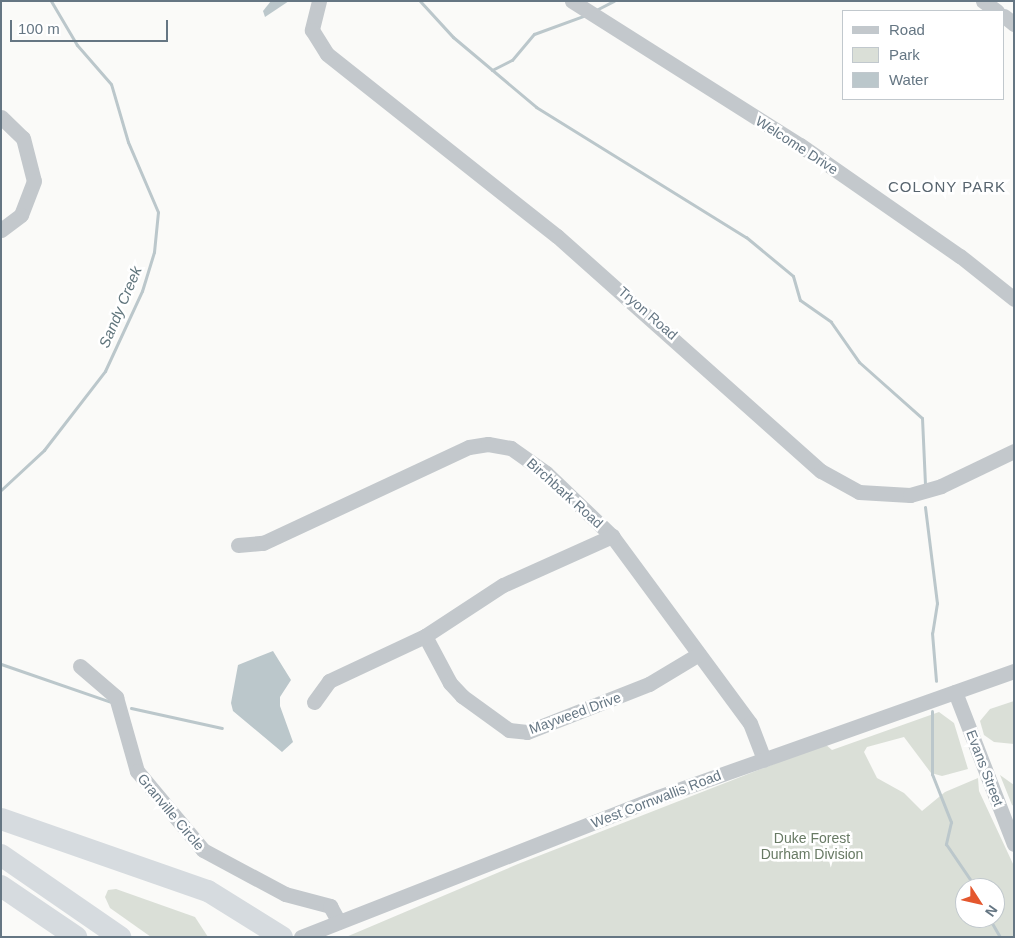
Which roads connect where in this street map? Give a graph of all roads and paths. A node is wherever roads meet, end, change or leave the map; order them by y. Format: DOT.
graph roads {
  1 [pos="319,1"];
  2 [pos="572,1"];
  3 [pos="983,1"];
  4 [pos="996,10"];
  5 [pos="1,117"];
  6 [pos="1,230"];
  7 [pos="1014,299"];
  8 [pos="1014,451"];
  9 [pos="612,536"];
  10 [pos="238,545"];
  11 [pos="425,636"];
  12 [pos="699,654"];
  13 [pos="80,666"];
  14 [pos="1014,671"];
  15 [pos="955,692"];
  16 [pos="314,702"];
  17 [pos="764,759"];
  18 [pos="1,819"];
  19 [pos="1010,819"];
  20 [pos="1014,844"];
  21 [pos="1,854"];
  22 [pos="1,886"];
  23 [pos="339,922"];
  24 [pos="76,937"];
  25 [pos="120,937"];
  26 [pos="282,937"];
  27 [pos="301,937"];
  1 -- 8 [label="street, Tryon Road"];
  2 -- 7 [label="street, Welcome Drive"];
  3 -- 4 [label="street"];
  5 -- 6 [label="street"];
  9 -- 10 [label="street, Birchbark Road"];
  9 -- 11 [label="street"];
  9 -- 12 [label="street, Birchbark Road"];
  11 -- 12 [label="street, Mayweed Drive"];
  11 -- 16 [label="street"];
  12 -- 17 [label="street, Birchbark Road"];
  13 -- 23 [label="street, Granville Circle"];
  14 -- 15 [label="street, West Cornwallis Road"];
  15 -- 17 [label="street, West Cornwallis Road"];
  15 -- 19 [label="street, Evans Street"];
  17 -- 23 [label="street, West Cornwallis Road"];
  18 -- 26 [label="highway"];
  19 -- 20 [label="street, Evans Street"];
  21 -- 25 [label="highway"];
  22 -- 24 [label="highway"];
  23 -- 27 [label="street, West Cornwallis Road"];
}
